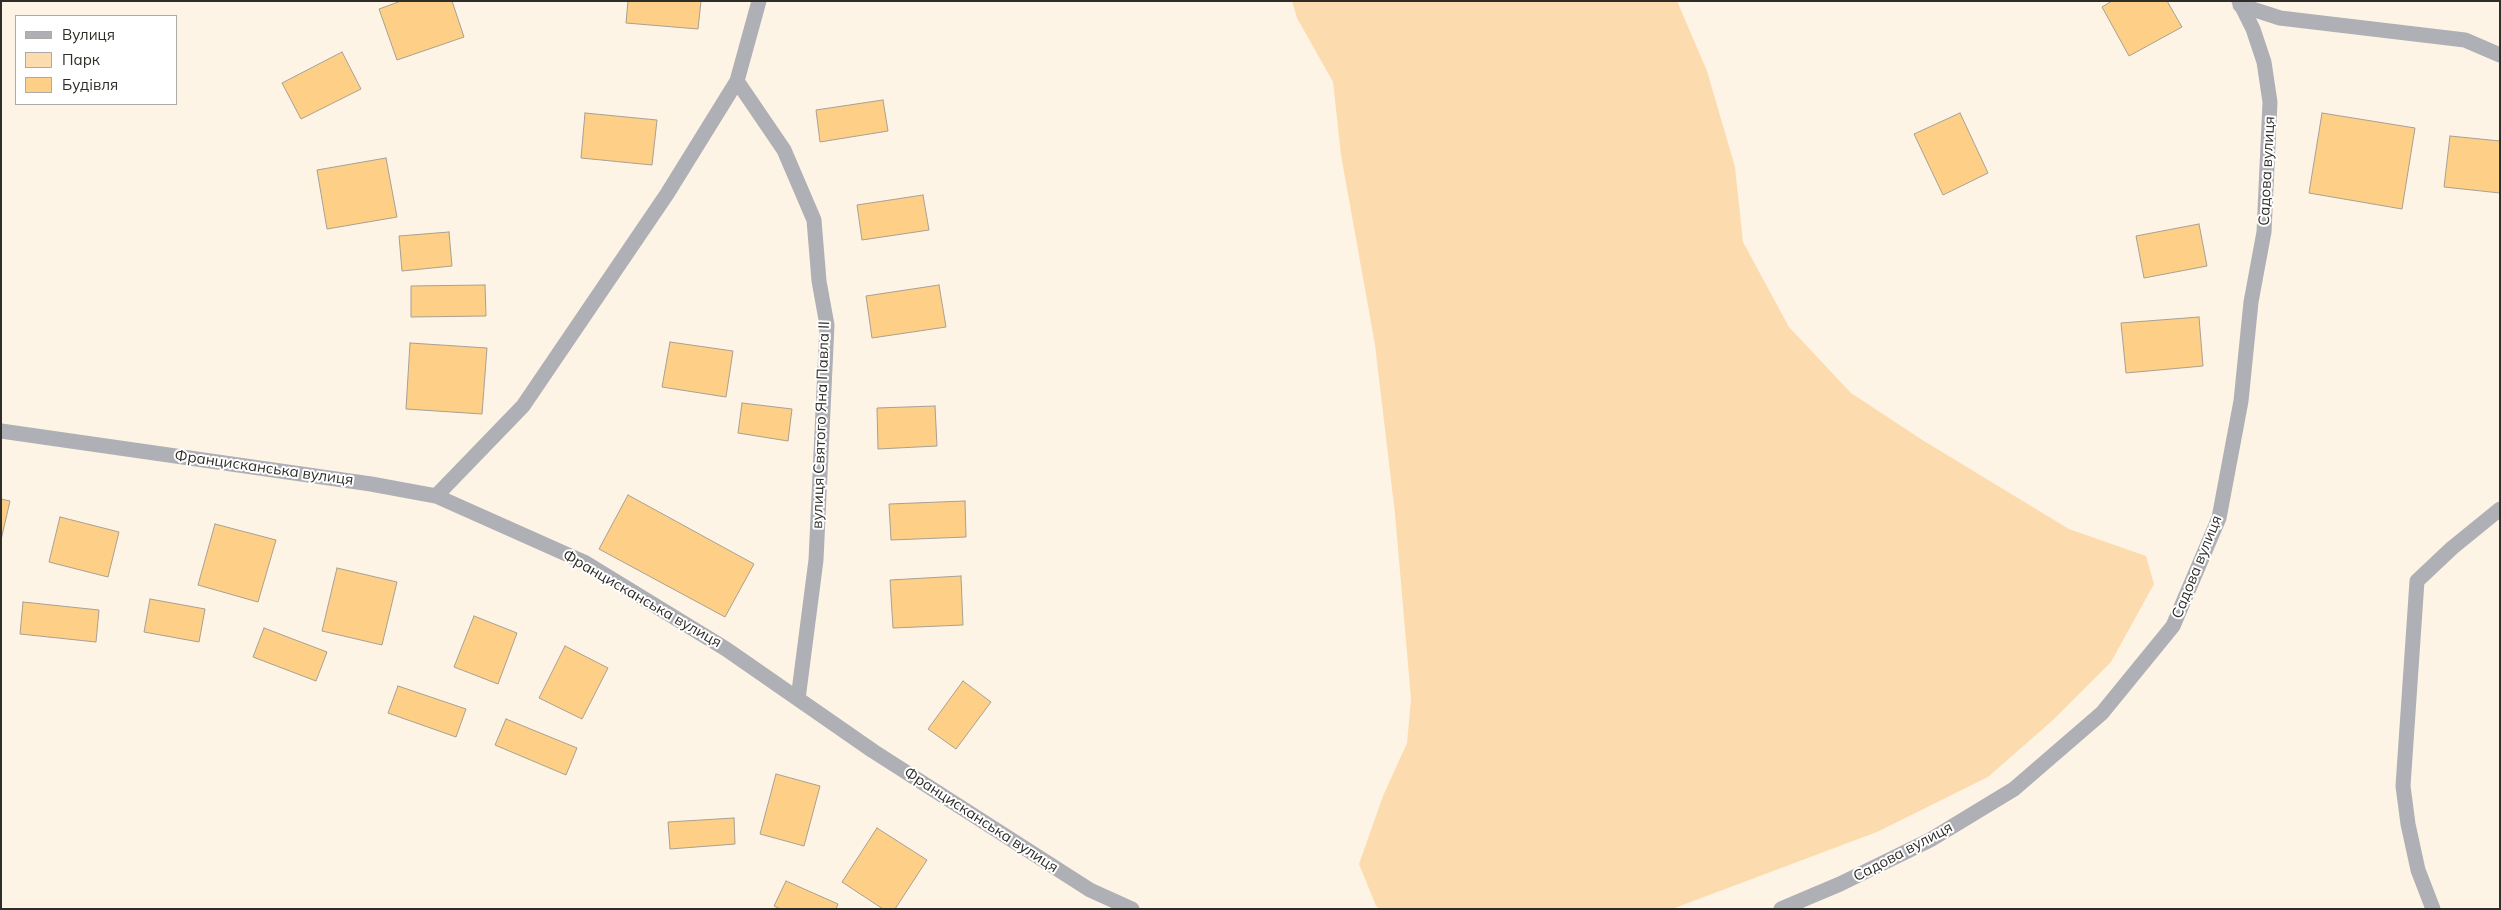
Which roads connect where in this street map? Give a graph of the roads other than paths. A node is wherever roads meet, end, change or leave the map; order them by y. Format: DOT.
graph roads {
  1 [pos="759,1"];
  2 [pos="2240,3"];
  3 [pos="2500,55"];
  4 [pos="737,81"];
  5 [pos="1,431"];
  6 [pos="436,496"];
  7 [pos="2500,509"];
  8 [pos="798,699"];
  9 [pos="1132,909"];
  10 [pos="1781,909"];
  11 [pos="2433,909"];
  1 -- 4 [label="street"];
  2 -- 3 [label="street"];
  2 -- 10 [label="street, Садова вулиця"];
  4 -- 6 [label="street"];
  4 -- 8 [label="street, вулиця Святого Яна Павла II"];
  5 -- 6 [label="street, Францисканська вулиця"];
  6 -- 8 [label="street, Францисканська вулиця"];
  7 -- 11 [label="street"];
  8 -- 9 [label="street, Францисканська вулиця"];
}
